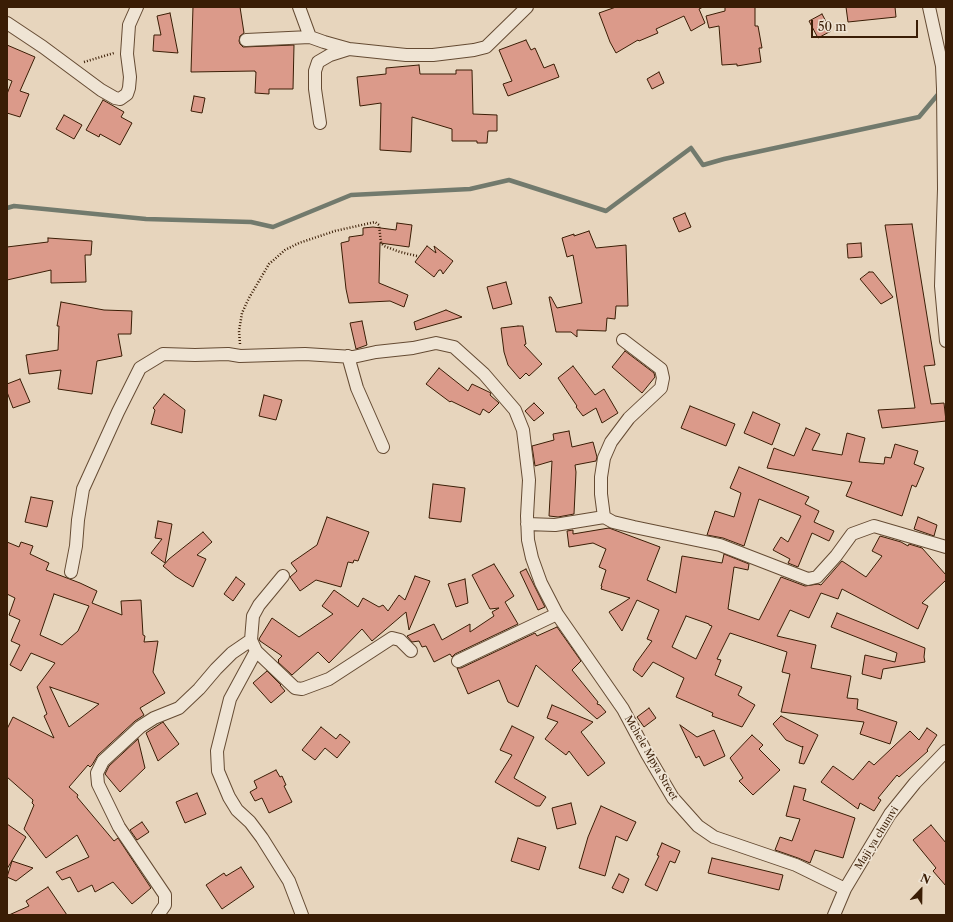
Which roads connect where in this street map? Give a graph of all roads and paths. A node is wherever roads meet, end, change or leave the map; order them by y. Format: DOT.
graph roads {
  1 [pos="137,7"];
  2 [pos="299,7"];
  3 [pos="527,7"];
  4 [pos="929,7"];
  5 [pos="7,23"];
  6 [pos="310,36"];
  7 [pos="246,40"];
  8 [pos="128,48"];
  9 [pos="349,49"];
  10 [pos="66,65"];
  11 [pos="320,123"];
  12 [pos="417,256"];
  13 [pos="943,286"];
  14 [pos="623,340"];
  15 [pos="946,341"];
  16 [pos="240,356"];
  17 [pos="348,356"];
  18 [pos="383,448"];
  19 [pos="604,516"];
  20 [pos="527,524"];
  21 [pos="946,547"];
  22 [pos="71,572"];
  23 [pos="283,576"];
  24 [pos="557,614"];
  25 [pos="250,640"];
  26 [pos="256,651"];
  27 [pos="411,651"];
  28 [pos="458,661"];
  29 [pos="946,751"];
  30 [pos="845,889"];
  31 [pos="158,915"];
  32 [pos="302,915"];
  33 [pos="834,915"];
  1 -- 8 [label="street"];
  2 -- 6 [label="street"];
  3 -- 9 [label="street"];
  4 -- 13 [label="street"];
  5 -- 10 [label="street"];
  6 -- 7 [label="street"];
  6 -- 9 [label="street"];
  8 -- 10 [label="path"];
  8 -- 10 [label="street"];
  9 -- 11 [label="street"];
  12 -- 16 [label="path"];
  13 -- 15 [label="street"];
  14 -- 19 [label="street"];
  16 -- 17 [label="street, Mchele Mpya Street"];
  16 -- 22 [label="street, Mchele Mpya Street"];
  17 -- 18 [label="street"];
  17 -- 20 [label="street, Mchele Mpya Street"];
  19 -- 20 [label="street"];
  19 -- 21 [label="street"];
  20 -- 24 [label="street, Mchele Mpya Street"];
  23 -- 25 [label="street"];
  24 -- 28 [label="street"];
  24 -- 30 [label="street, Mchele Mpya Street"];
  25 -- 26 [label="street"];
  25 -- 31 [label="street"];
  26 -- 27 [label="street"];
  26 -- 32 [label="street"];
  29 -- 30 [label="street, Maji ya chumvi"];
  30 -- 33 [label="street, Maji ya chumvi"];
}
